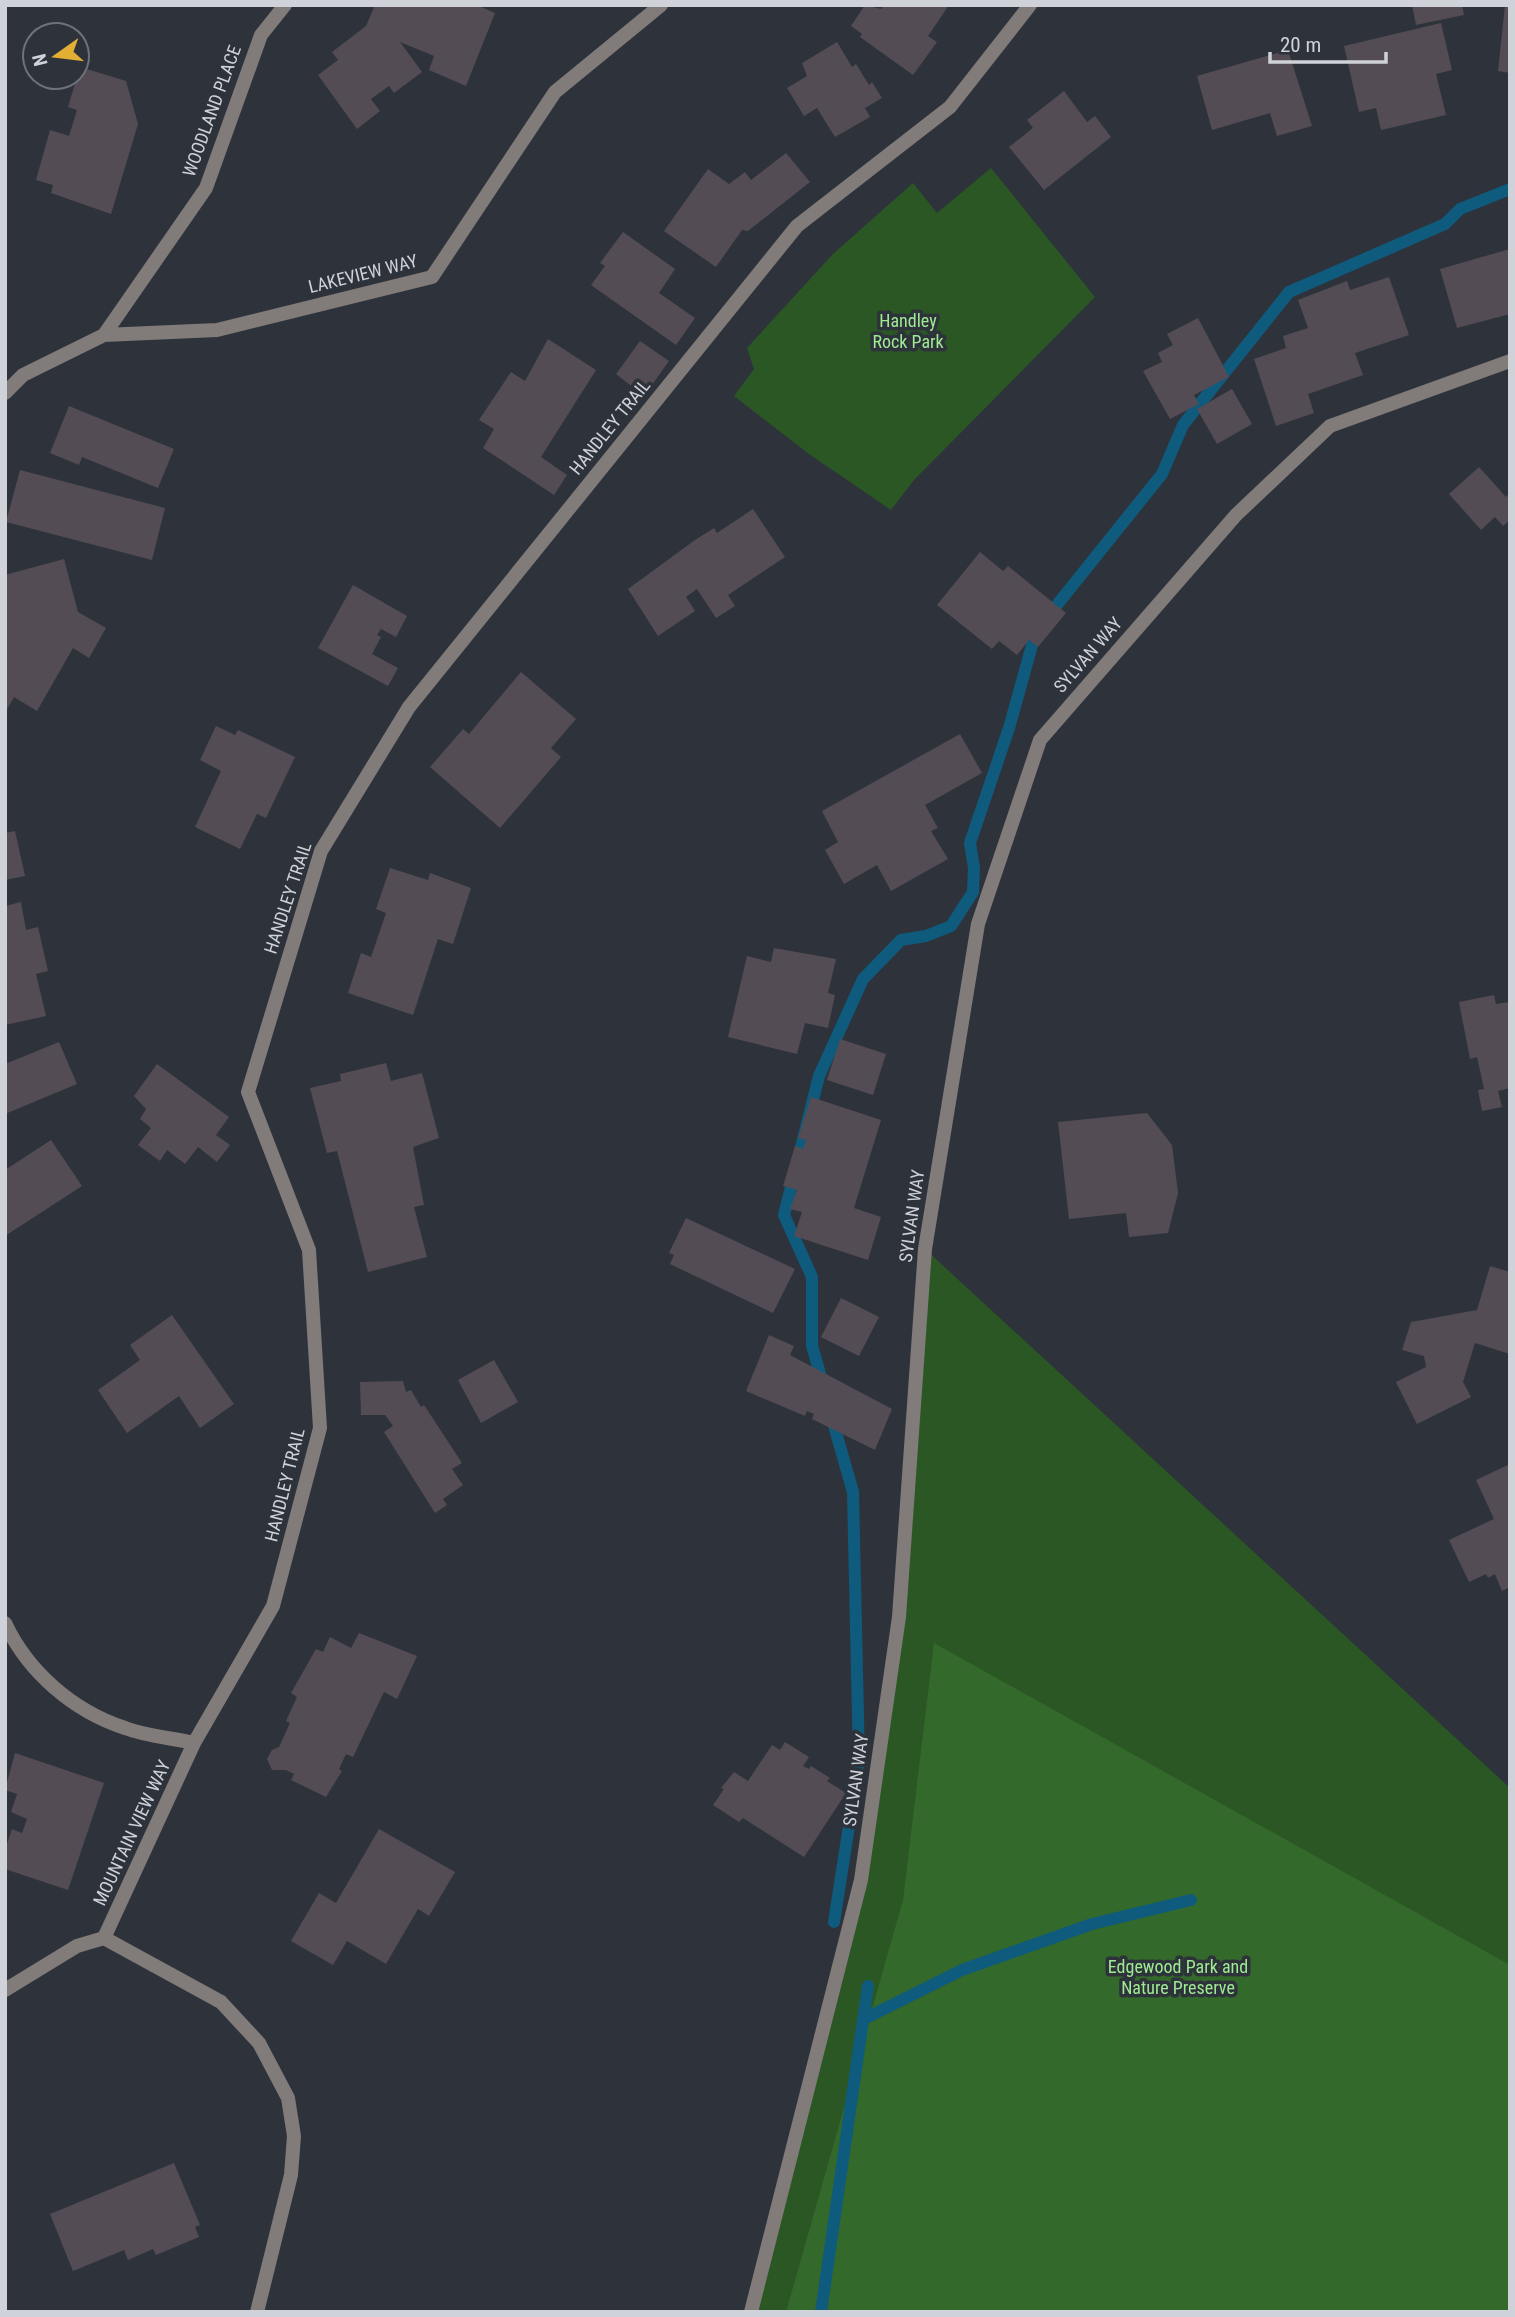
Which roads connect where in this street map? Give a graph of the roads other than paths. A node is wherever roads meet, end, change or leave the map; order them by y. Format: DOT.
graph roads {
  1 [pos="285,5"];
  2 [pos="661,5"];
  3 [pos="1030,5"];
  4 [pos="104,335"];
  5 [pos="1510,361"];
  6 [pos="5,393"];
  7 [pos="5,1623"];
  8 [pos="194,1743"];
  9 [pos="104,1938"];
  10 [pos="5,1990"];
  11 [pos="257,2312"];
  12 [pos="751,2312"];
  1 -- 4 [label="street, WOODLAND PLACE"];
  2 -- 4 [label="street, LAKEVIEW WAY"];
  3 -- 8 [label="street, HANDLEY TRAIL"];
  4 -- 6 [label="street, LAKEVIEW WAY"];
  5 -- 12 [label="street, SYLVAN WAY"];
  7 -- 8 [label="street"];
  8 -- 9 [label="street, MOUNTAIN VIEW WAY"];
  9 -- 10 [label="street"];
  9 -- 11 [label="street"];
}
